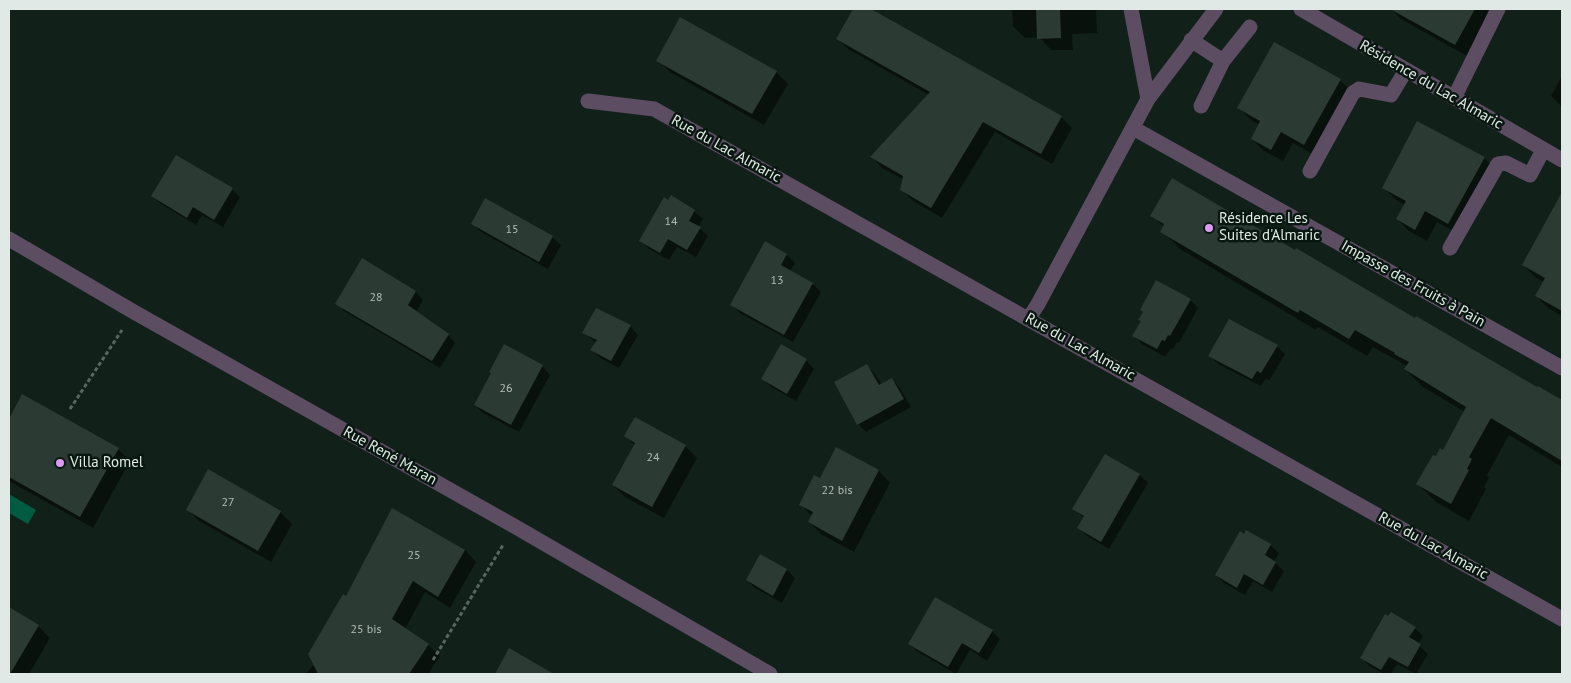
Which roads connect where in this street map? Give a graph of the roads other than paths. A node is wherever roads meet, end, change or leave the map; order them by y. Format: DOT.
graph roads {
  1 [pos="1131,9"];
  2 [pos="1216,9"];
  3 [pos="1498,9"];
  4 [pos="1306,10"];
  5 [pos="1250,27"];
  6 [pos="1191,40"];
  7 [pos="1223,61"];
  8 [pos="1406,70"];
  9 [pos="1454,98"];
  10 [pos="1148,99"];
  11 [pos="588,101"];
  12 [pos="1201,106"];
  13 [pos="1133,128"];
  14 [pos="1543,150"];
  15 [pos="1562,160"];
  16 [pos="1310,171"];
  17 [pos="9,239"];
  18 [pos="1450,248"];
  19 [pos="1029,318"];
  20 [pos="1562,368"];
  21 [pos="1562,619"];
  22 [pos="770,674"];
  1 -- 10 [label="street"];
  2 -- 6 [label="street"];
  3 -- 9 [label="street"];
  4 -- 8 [label="street, Résidence du Lac Almaric"];
  5 -- 7 [label="street"];
  6 -- 7 [label="street"];
  6 -- 10 [label="street"];
  7 -- 12 [label="street"];
  8 -- 9 [label="street, Résidence du Lac Almaric"];
  8 -- 16 [label="street"];
  9 -- 14 [label="street, Résidence du Lac Almaric"];
  10 -- 13 [label="street"];
  11 -- 19 [label="street, Rue du Lac Almaric"];
  13 -- 19 [label="street"];
  13 -- 20 [label="street, Impasse des Fruits à Pain"];
  14 -- 15 [label="street, Résidence du Lac Almaric"];
  14 -- 18 [label="street"];
  17 -- 22 [label="street, Rue René Maran"];
  19 -- 21 [label="street, Rue du Lac Almaric"];
}
